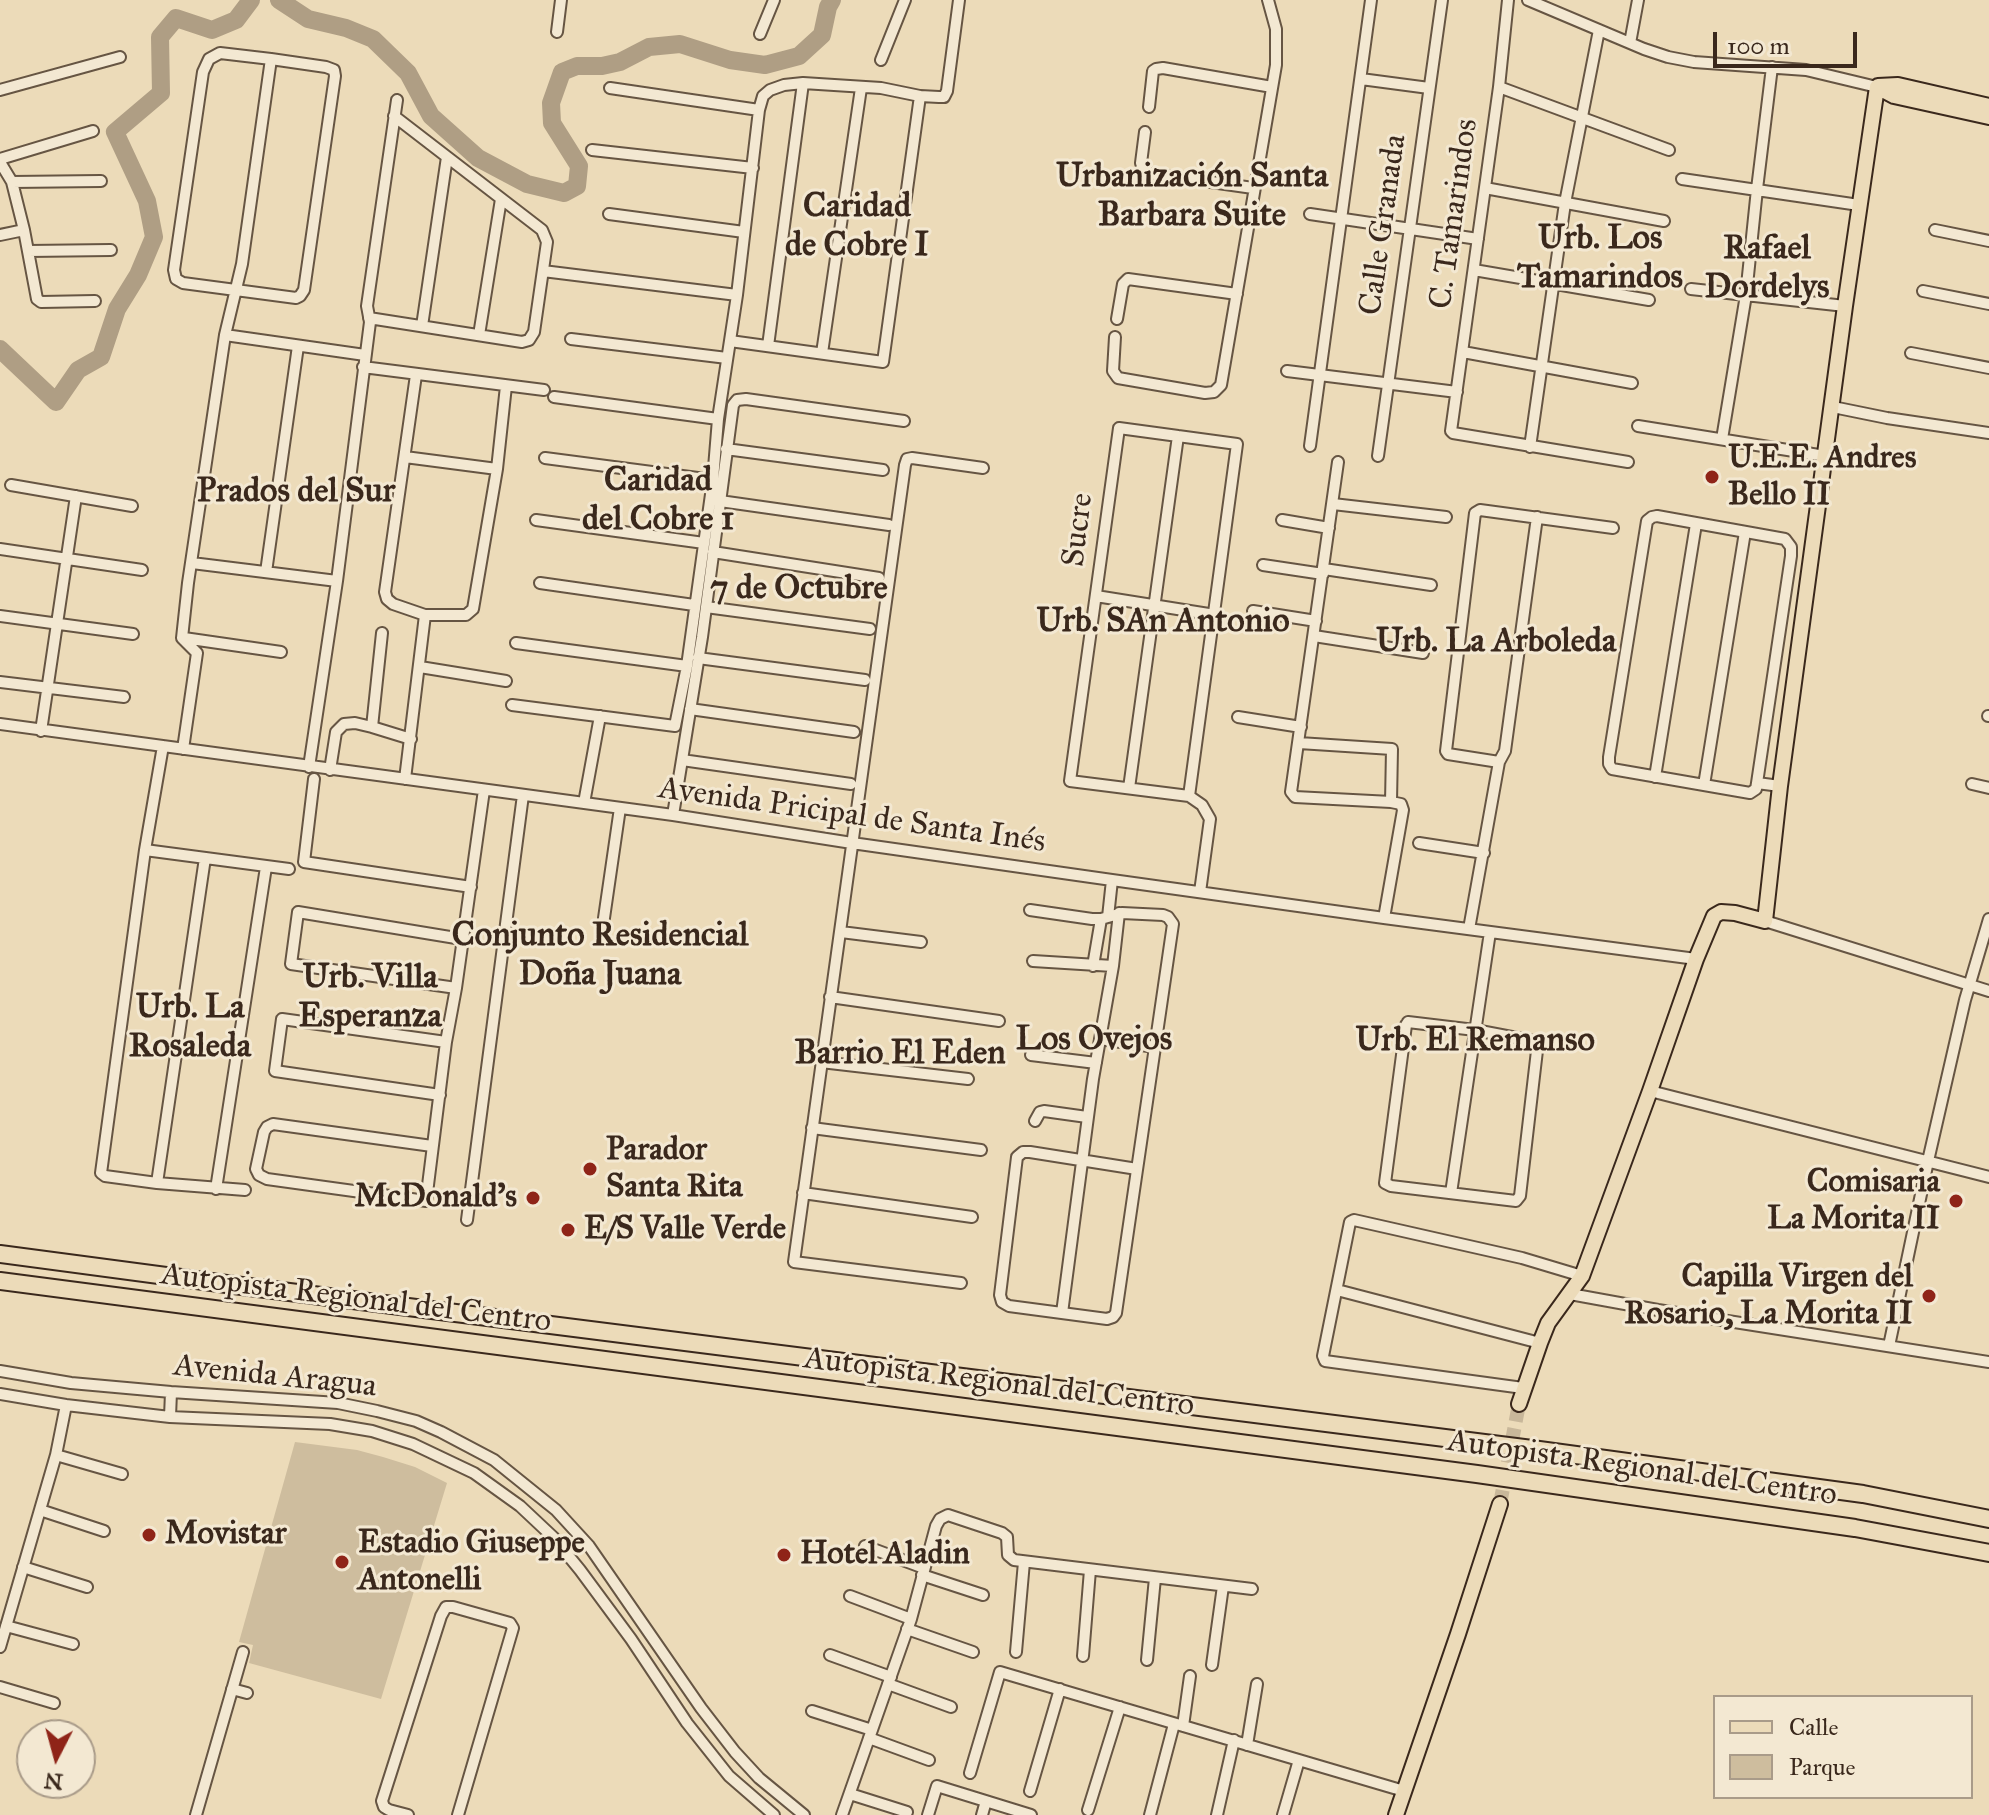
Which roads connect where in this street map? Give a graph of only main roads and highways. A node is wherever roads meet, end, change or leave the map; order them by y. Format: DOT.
graph roads {
  1 [pos="1877,87"];
  2 [pos="1989,106"];
  3 [pos="1989,117"];
  4 [pos="0,1254"];
  5 [pos="0,1281"];
  6 [pos="1519,1404"];
  7 [pos="1500,1504"];
  8 [pos="1989,1519"];
  9 [pos="1989,1553"];
  10 [pos="1396,1815"];
  1 -- 2 [label="main road"];
  1 -- 3 [label="main road"];
  1 -- 6 [label="main road"];
  4 -- 8 [label="highway, Autopista Regional del Centro"];
  5 -- 9 [label="highway, Autopista Regional del Centro"];
  7 -- 10 [label="main road"];
}
